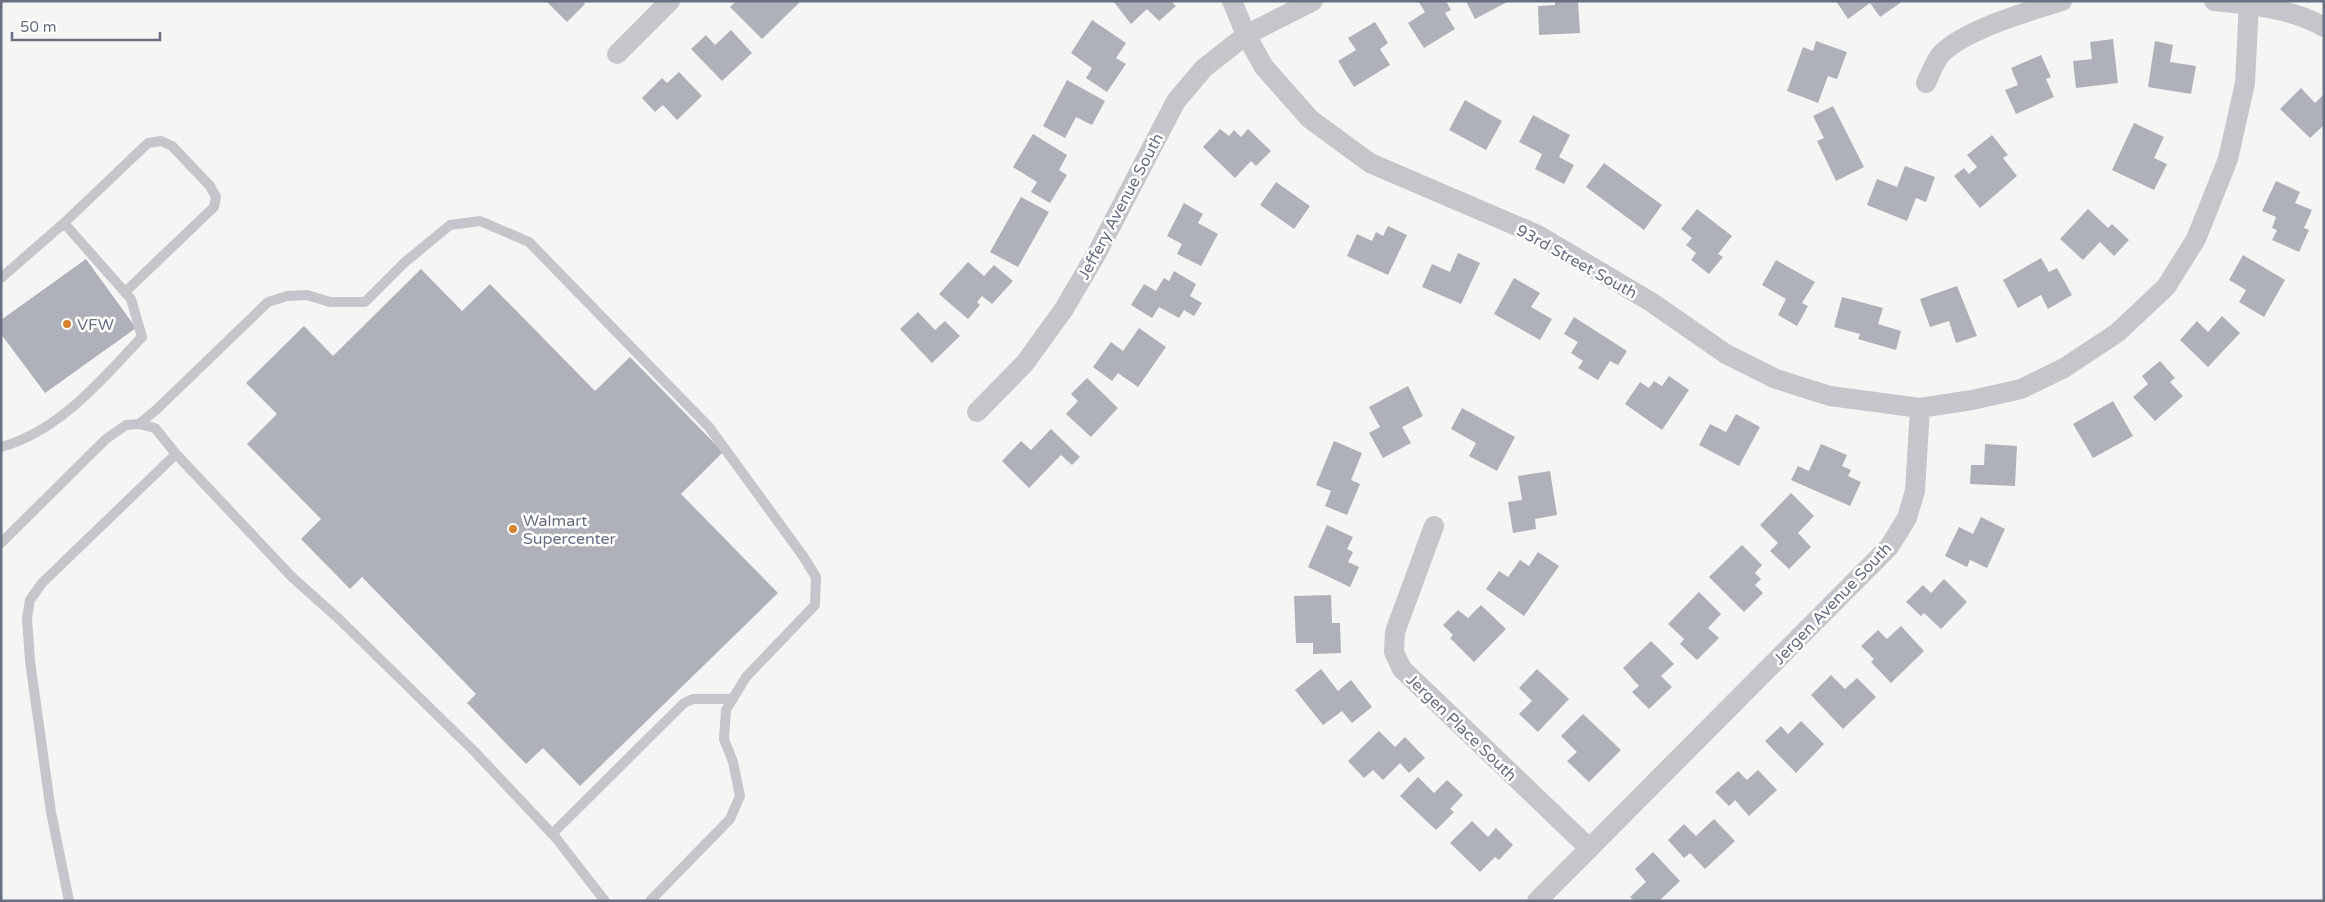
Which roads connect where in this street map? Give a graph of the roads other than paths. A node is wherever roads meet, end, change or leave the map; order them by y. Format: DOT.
graph roads {
  1 [pos="670,1"];
  2 [pos="1232,1"];
  3 [pos="1313,1"];
  4 [pos="2062,1"];
  5 [pos="2214,1"];
  6 [pos="2249,3"];
  7 [pos="2324,27"];
  8 [pos="1246,35"];
  9 [pos="617,54"];
  10 [pos="1926,84"];
  11 [pos="64,223"];
  12 [pos="1,278"];
  13 [pos="125,292"];
  14 [pos="1920,408"];
  15 [pos="977,412"];
  16 [pos="139,424"];
  17 [pos="1,447"];
  18 [pos="176,454"];
  19 [pos="1434,526"];
  20 [pos="1,544"];
  21 [pos="733,699"];
  22 [pos="552,834"];
  23 [pos="1589,848"];
  24 [pos="69,901"];
  25 [pos="605,901"];
  26 [pos="650,901"];
  27 [pos="1537,901"];
  1 -- 9 [label="street"];
  2 -- 8 [label="street"];
  3 -- 8 [label="street, Jeffery Avenue South"];
  4 -- 10 [label="street"];
  5 -- 6 [label="street"];
  6 -- 7 [label="street"];
  6 -- 14 [label="street"];
  8 -- 14 [label="street, 93rd Street South"];
  8 -- 15 [label="street, Jeffery Avenue South"];
  11 -- 12 [label="lane"];
  11 -- 13 [label="lane"];
  11 -- 13 [label="lane"];
  13 -- 17 [label="lane"];
  14 -- 23 [label="street, Jergen Avenue South"];
  16 -- 18 [label="lane"];
  16 -- 20 [label="lane"];
  16 -- 21 [label="lane"];
  18 -- 22 [label="lane"];
  18 -- 24 [label="lane"];
  19 -- 23 [label="street, Jergen Place South"];
  21 -- 22 [label="lane"];
  21 -- 26 [label="lane"];
  22 -- 25 [label="lane"];
  23 -- 27 [label="street, Jergen Avenue South"];
}
